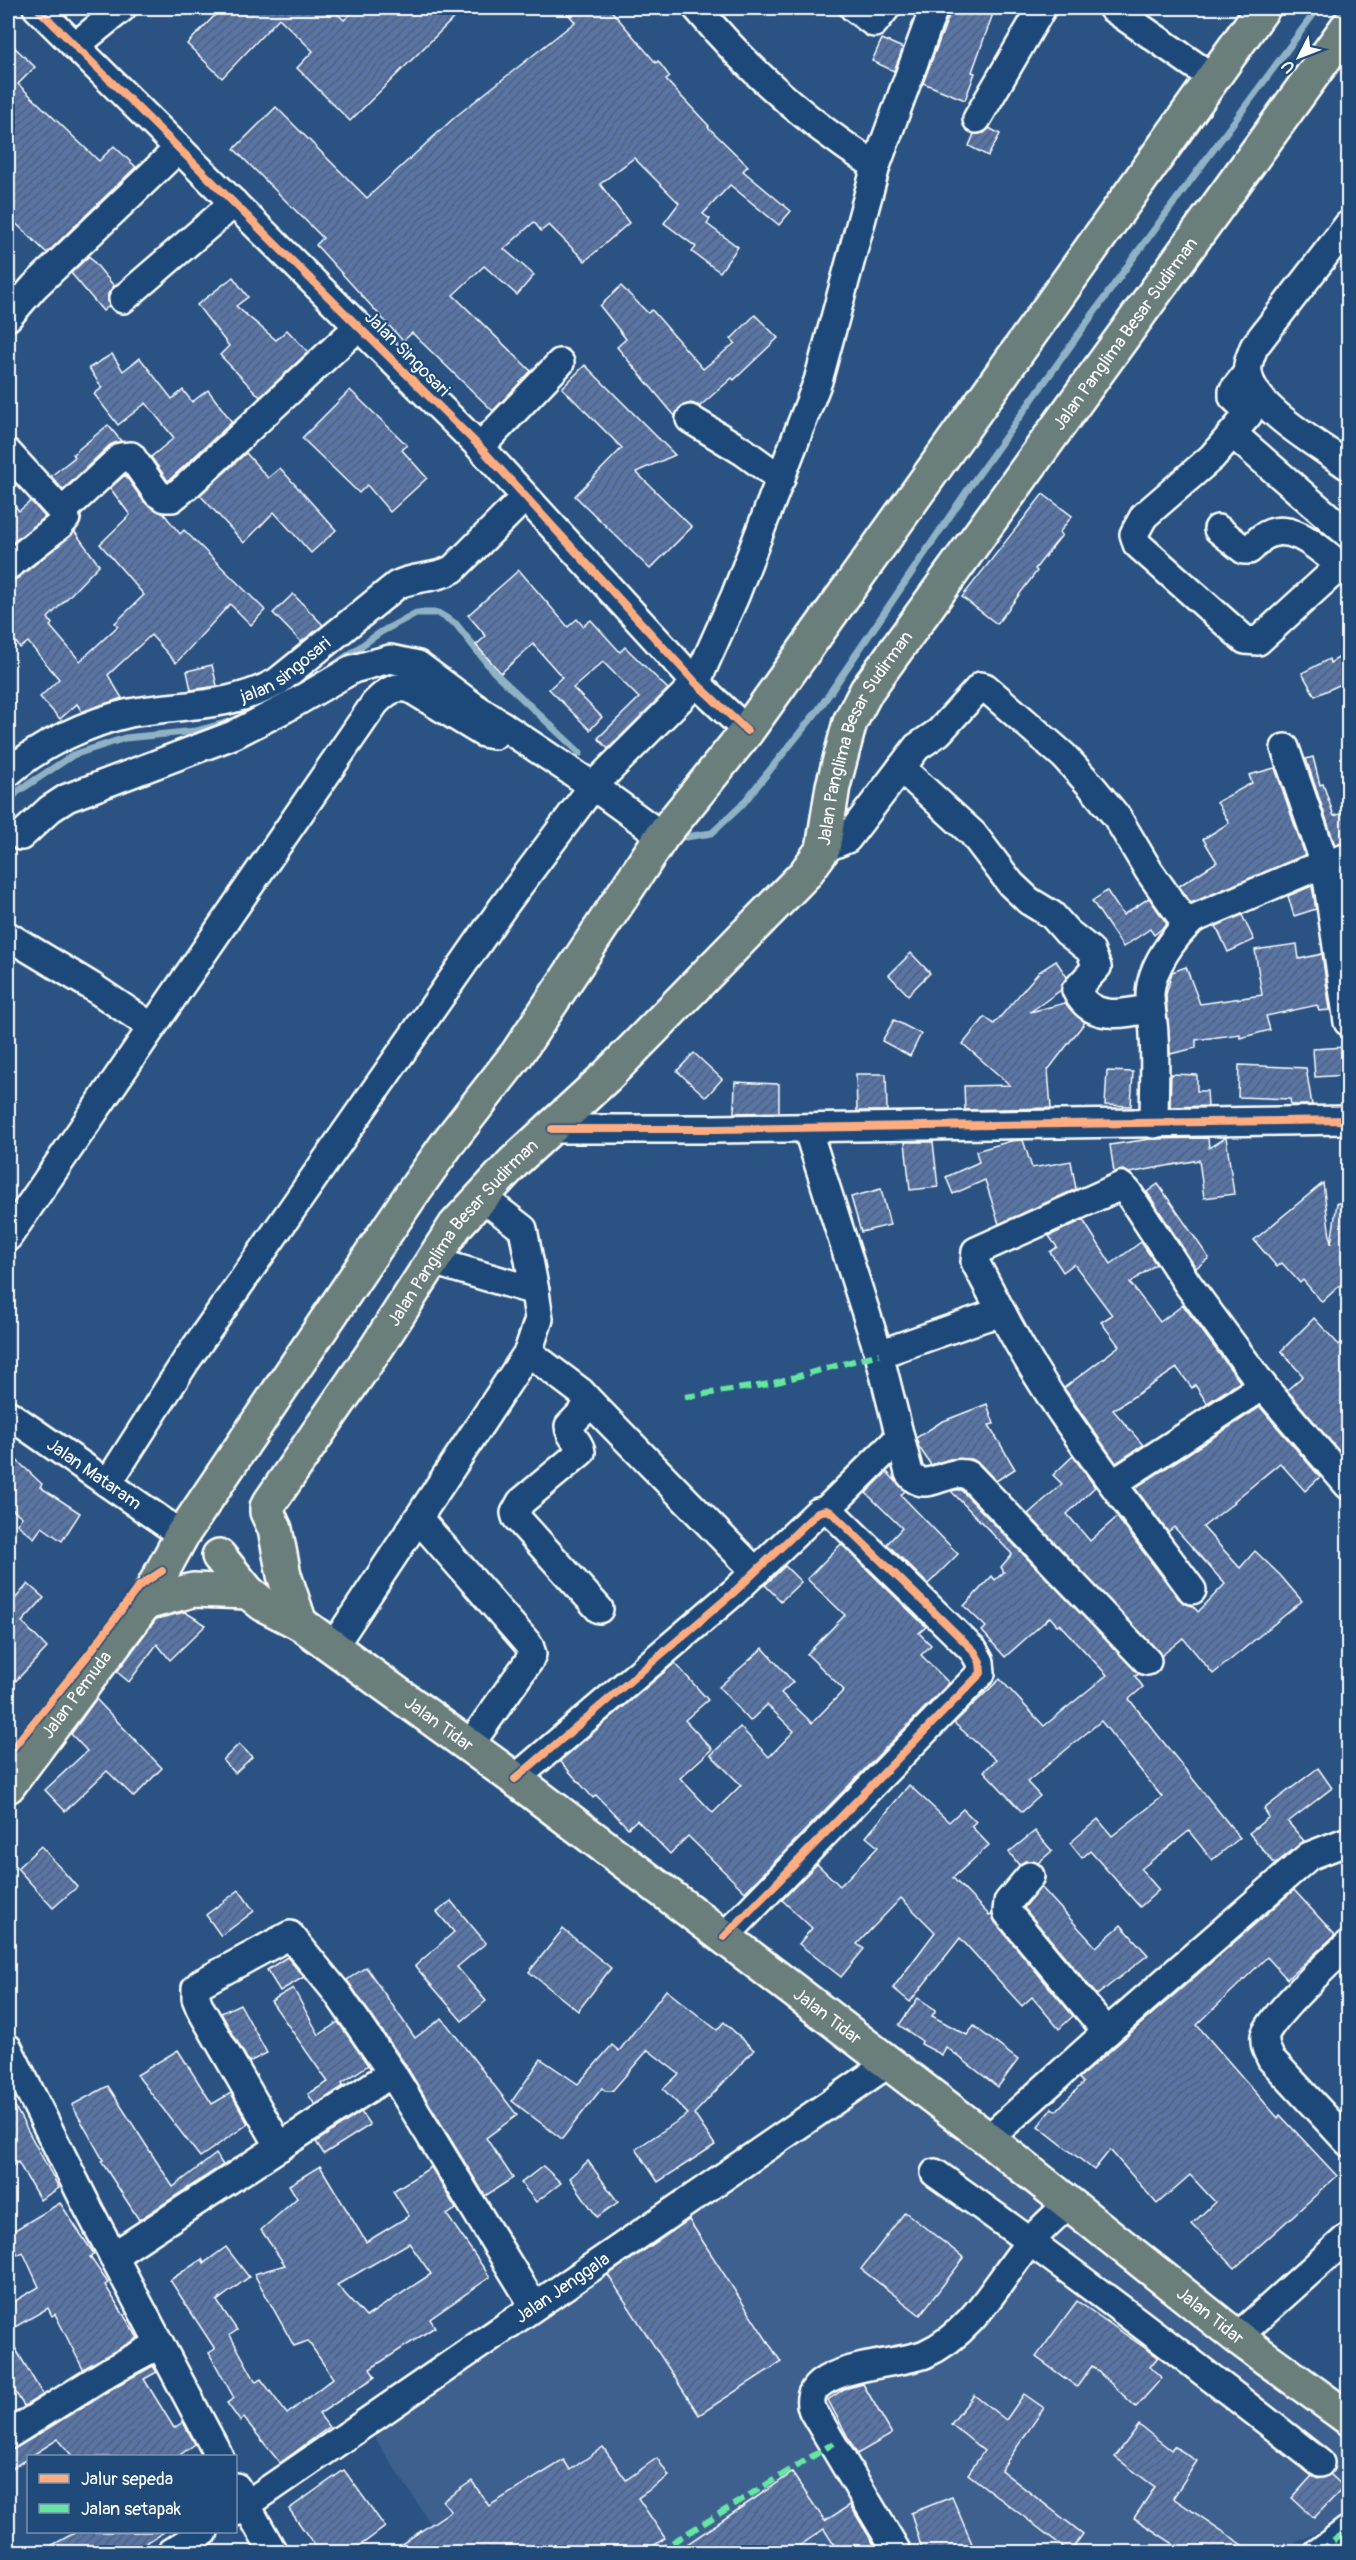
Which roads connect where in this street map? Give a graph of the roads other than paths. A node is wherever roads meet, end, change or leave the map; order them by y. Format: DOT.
graph roads {
  1 [pos="37,8"];
  2 [pos="122,8"];
  3 [pos="697,8"];
  4 [pos="854,8"];
  5 [pos="886,8"];
  6 [pos="1042,8"];
  7 [pos="1112,8"];
  8 [pos="1263,8"];
  9 [pos="930,9"];
  10 [pos="1348,26"];
  11 [pos="75,46"];
  12 [pos="1213,78"];
  13 [pos="977,119"];
  14 [pos="178,148"];
  15 [pos="876,166"];
  16 [pos="234,203"];
  17 [pos="1348,225"];
  18 [pos="123,299"];
  19 [pos="8,317"];
  20 [pos="358,327"];
  21 [pos="560,363"];
  22 [pos="1248,372"];
  23 [pos="690,419"];
  24 [pos="1233,434"];
  25 [pos="480,447"];
  26 [pos="8,453"];
  27 [pos="1348,466"];
  28 [pos="781,479"];
  29 [pos="524,498"];
  30 [pos="62,512"];
  31 [pos="1218,529"];
  32 [pos="1348,534"];
  33 [pos="8,566"];
  34 [pos="1345,566"];
  35 [pos="696,683"];
  36 [pos="502,725"];
  37 [pos="747,731"];
  38 [pos="1286,748"];
  39 [pos="902,768"];
  40 [pos="8,772"];
  41 [pos="593,786"];
  42 [pos="21,836"];
  43 [pos="662,836"];
  44 [pos="823,849"];
  45 [pos="1337,860"];
  46 [pos="1187,925"];
  47 [pos="8,936"];
  48 [pos="1151,1008"];
  49 [pos="1348,1022"];
  50 [pos="152,1027"];
  51 [pos="1348,1120"];
  52 [pos="1154,1124"];
  53 [pos="807,1128"];
  54 [pos="552,1129"];
  55 [pos="482,1197"];
  56 [pos="8,1237"];
  57 [pos="432,1261"];
  58 [pos="535,1291"];
  59 [pos="1002,1314"];
  60 [pos="528,1352"];
  61 [pos="879,1354"];
  62 [pos="1263,1386"];
  63 [pos="591,1403"];
  64 [pos="8,1414"];
  65 [pos="900,1437"];
  66 [pos="108,1483"];
  67 [pos="1114,1483"];
  68 [pos="1348,1485"];
  69 [pos="826,1510"];
  70 [pos="418,1518"];
  71 [pos="275,1529"];
  72 [pos="182,1535"];
  73 [pos="219,1556"];
  74 [pos="756,1572"];
  75 [pos="1192,1590"];
  76 [pos="248,1592"];
  77 [pos="145,1603"];
  78 [pos="599,1609"];
  79 [pos="300,1623"];
  80 [pos="333,1647"];
  81 [pos="1147,1661"];
  82 [pos="469,1746"];
  83 [pos="515,1779"];
  84 [pos="8,1786"];
  85 [pos="1348,1841"];
  86 [pos="1030,1876"];
  87 [pos="724,1937"];
  88 [pos="1348,1945"];
  89 [pos="1107,2032"];
  90 [pos="8,2048"];
  91 [pos="889,2063"];
  92 [pos="392,2073"];
  93 [pos="988,2139"];
  94 [pos="1348,2142"];
  95 [pos="280,2148"];
  96 [pos="935,2173"];
  97 [pos="1069,2203"];
  98 [pos="1348,2237"];
  99 [pos="1030,2241"];
  100 [pos="113,2256"];
  101 [pos="534,2306"];
  102 [pos="1237,2337"];
  103 [pos="160,2344"];
  104 [pos="1348,2418"];
  105 [pos="8,2435"];
  106 [pos="218,2455"];
  107 [pos="1320,2463"];
  108 [pos="239,2501"];
  109 [pos="1348,2530"];
  110 [pos="202,2533"];
  111 [pos="171,2553"];
  112 [pos="273,2553"];
  113 [pos="897,2553"];
  114 [pos="1319,2553"];
  1 -- 11 [label="street, Jalan Singosari"];
  2 -- 11 [label="street"];
  3 -- 15 [label="street"];
  4 -- 5 [label="street"];
  6 -- 13 [label="street"];
  7 -- 12 [label="street"];
  8 -- 12 [label="main road"];
  9 -- 15 [label="street"];
  10 -- 44 [label="main road, Jalan Panglima Besar Sudirman"];
  11 -- 14 [label="street, Jalan Singosari"];
  12 -- 37 [label="main road"];
  14 -- 16 [label="street, Jalan Singosari"];
  14 -- 19 [label="street"];
  15 -- 28 [label="street"];
  16 -- 18 [label="street"];
  16 -- 20 [label="street, Jalan Singosari"];
  17 -- 22 [label="street"];
  20 -- 25 [label="street, Jalan Singosari"];
  20 -- 30 [label="street"];
  21 -- 25 [label="street"];
  22 -- 24 [label="street"];
  22 -- 27 [label="street"];
  23 -- 28 [label="street"];
  24 -- 32 [label="street"];
  24 -- 34 [label="street"];
  25 -- 29 [label="street, Jalan Singosari"];
  26 -- 30 [label="street"];
  28 -- 35 [label="street"];
  29 -- 35 [label="street, Jalan Singosari"];
  29 -- 40 [label="street, jalan singosari"];
  30 -- 33 [label="street"];
  31 -- 34 [label="street"];
  35 -- 37 [label="street, Jalan Singosari"];
  35 -- 41 [label="street"];
  36 -- 41 [label="street"];
  36 -- 42 [label="street"];
  36 -- 50 [label="street"];
  37 -- 43 [label="main road"];
  38 -- 45 [label="street"];
  39 -- 44 [label="street"];
  39 -- 46 [label="street"];
  39 -- 48 [label="street"];
  41 -- 43 [label="street"];
  41 -- 66 [label="street"];
  43 -- 72 [label="main road, Jalan Pemuda"];
  44 -- 54 [label="main road, Jalan Panglima Besar Sudirman"];
  45 -- 46 [label="street"];
  45 -- 49 [label="street"];
  46 -- 48 [label="street"];
  47 -- 50 [label="street"];
  48 -- 52 [label="street"];
  50 -- 56 [label="street"];
  51 -- 52 [label="street"];
  52 -- 53 [label="street"];
  53 -- 54 [label="street"];
  53 -- 61 [label="street"];
  54 -- 55 [label="main road, Jalan Panglima Besar Sudirman"];
  55 -- 57 [label="main road, Jalan Panglima Besar Sudirman"];
  55 -- 58 [label="street"];
  57 -- 58 [label="street"];
  57 -- 71 [label="main road, Jalan Panglima Besar Sudirman"];
  58 -- 60 [label="street"];
  59 -- 61 [label="street"];
  59 -- 62 [label="street"];
  59 -- 67 [label="street"];
  60 -- 63 [label="street"];
  60 -- 70 [label="street"];
  61 -- 65 [label="street"];
  62 -- 67 [label="street"];
  62 -- 68 [label="street"];
  63 -- 74 [label="street"];
  63 -- 78 [label="street"];
  64 -- 66 [label="street, Jalan Mataram"];
  65 -- 69 [label="street"];
  65 -- 81 [label="street"];
  66 -- 72 [label="street, Jalan Mataram"];
  67 -- 75 [label="street"];
  69 -- 74 [label="street"];
  69 -- 87 [label="street"];
  70 -- 80 [label="street"];
  70 -- 82 [label="street"];
  71 -- 73 [label="main road"];
  71 -- 79 [label="main road"];
  72 -- 73 [label="main road"];
  72 -- 77 [label="main road, Jalan Pemuda"];
  73 -- 76 [label="main road, Jalan Tidar"];
  74 -- 83 [label="street"];
  76 -- 77 [label="main road"];
  76 -- 79 [label="main road, Jalan Tidar"];
  77 -- 84 [label="main road, Jalan Pemuda"];
  79 -- 80 [label="main road, Jalan Tidar"];
  80 -- 82 [label="main road, Jalan Tidar"];
  82 -- 83 [label="main road, Jalan Tidar"];
  83 -- 87 [label="main road, Jalan Tidar"];
  85 -- 89 [label="street"];
  86 -- 89 [label="street"];
  87 -- 91 [label="main road, Jalan Tidar"];
  88 -- 94 [label="street"];
  89 -- 93 [label="street"];
  90 -- 100 [label="street"];
  91 -- 93 [label="main road, Jalan Tidar"];
  91 -- 101 [label="street, Jalan Jenggala"];
  92 -- 95 [label="street"];
  92 -- 95 [label="street"];
  92 -- 101 [label="street"];
  93 -- 97 [label="main road, Jalan Tidar"];
  95 -- 100 [label="street"];
  96 -- 99 [label="street"];
  97 -- 99 [label="street"];
  97 -- 102 [label="main road, Jalan Tidar"];
  98 -- 102 [label="street"];
  99 -- 107 [label="street"];
  99 -- 113 [label="street"];
  100 -- 103 [label="street"];
  101 -- 108 [label="street, Jalan Jenggala"];
  102 -- 104 [label="main road, Jalan Tidar"];
  103 -- 105 [label="street"];
  103 -- 106 [label="street"];
  108 -- 112 [label="street"];
  109 -- 114 [label="street"];
  110 -- 111 [label="street"];
}
